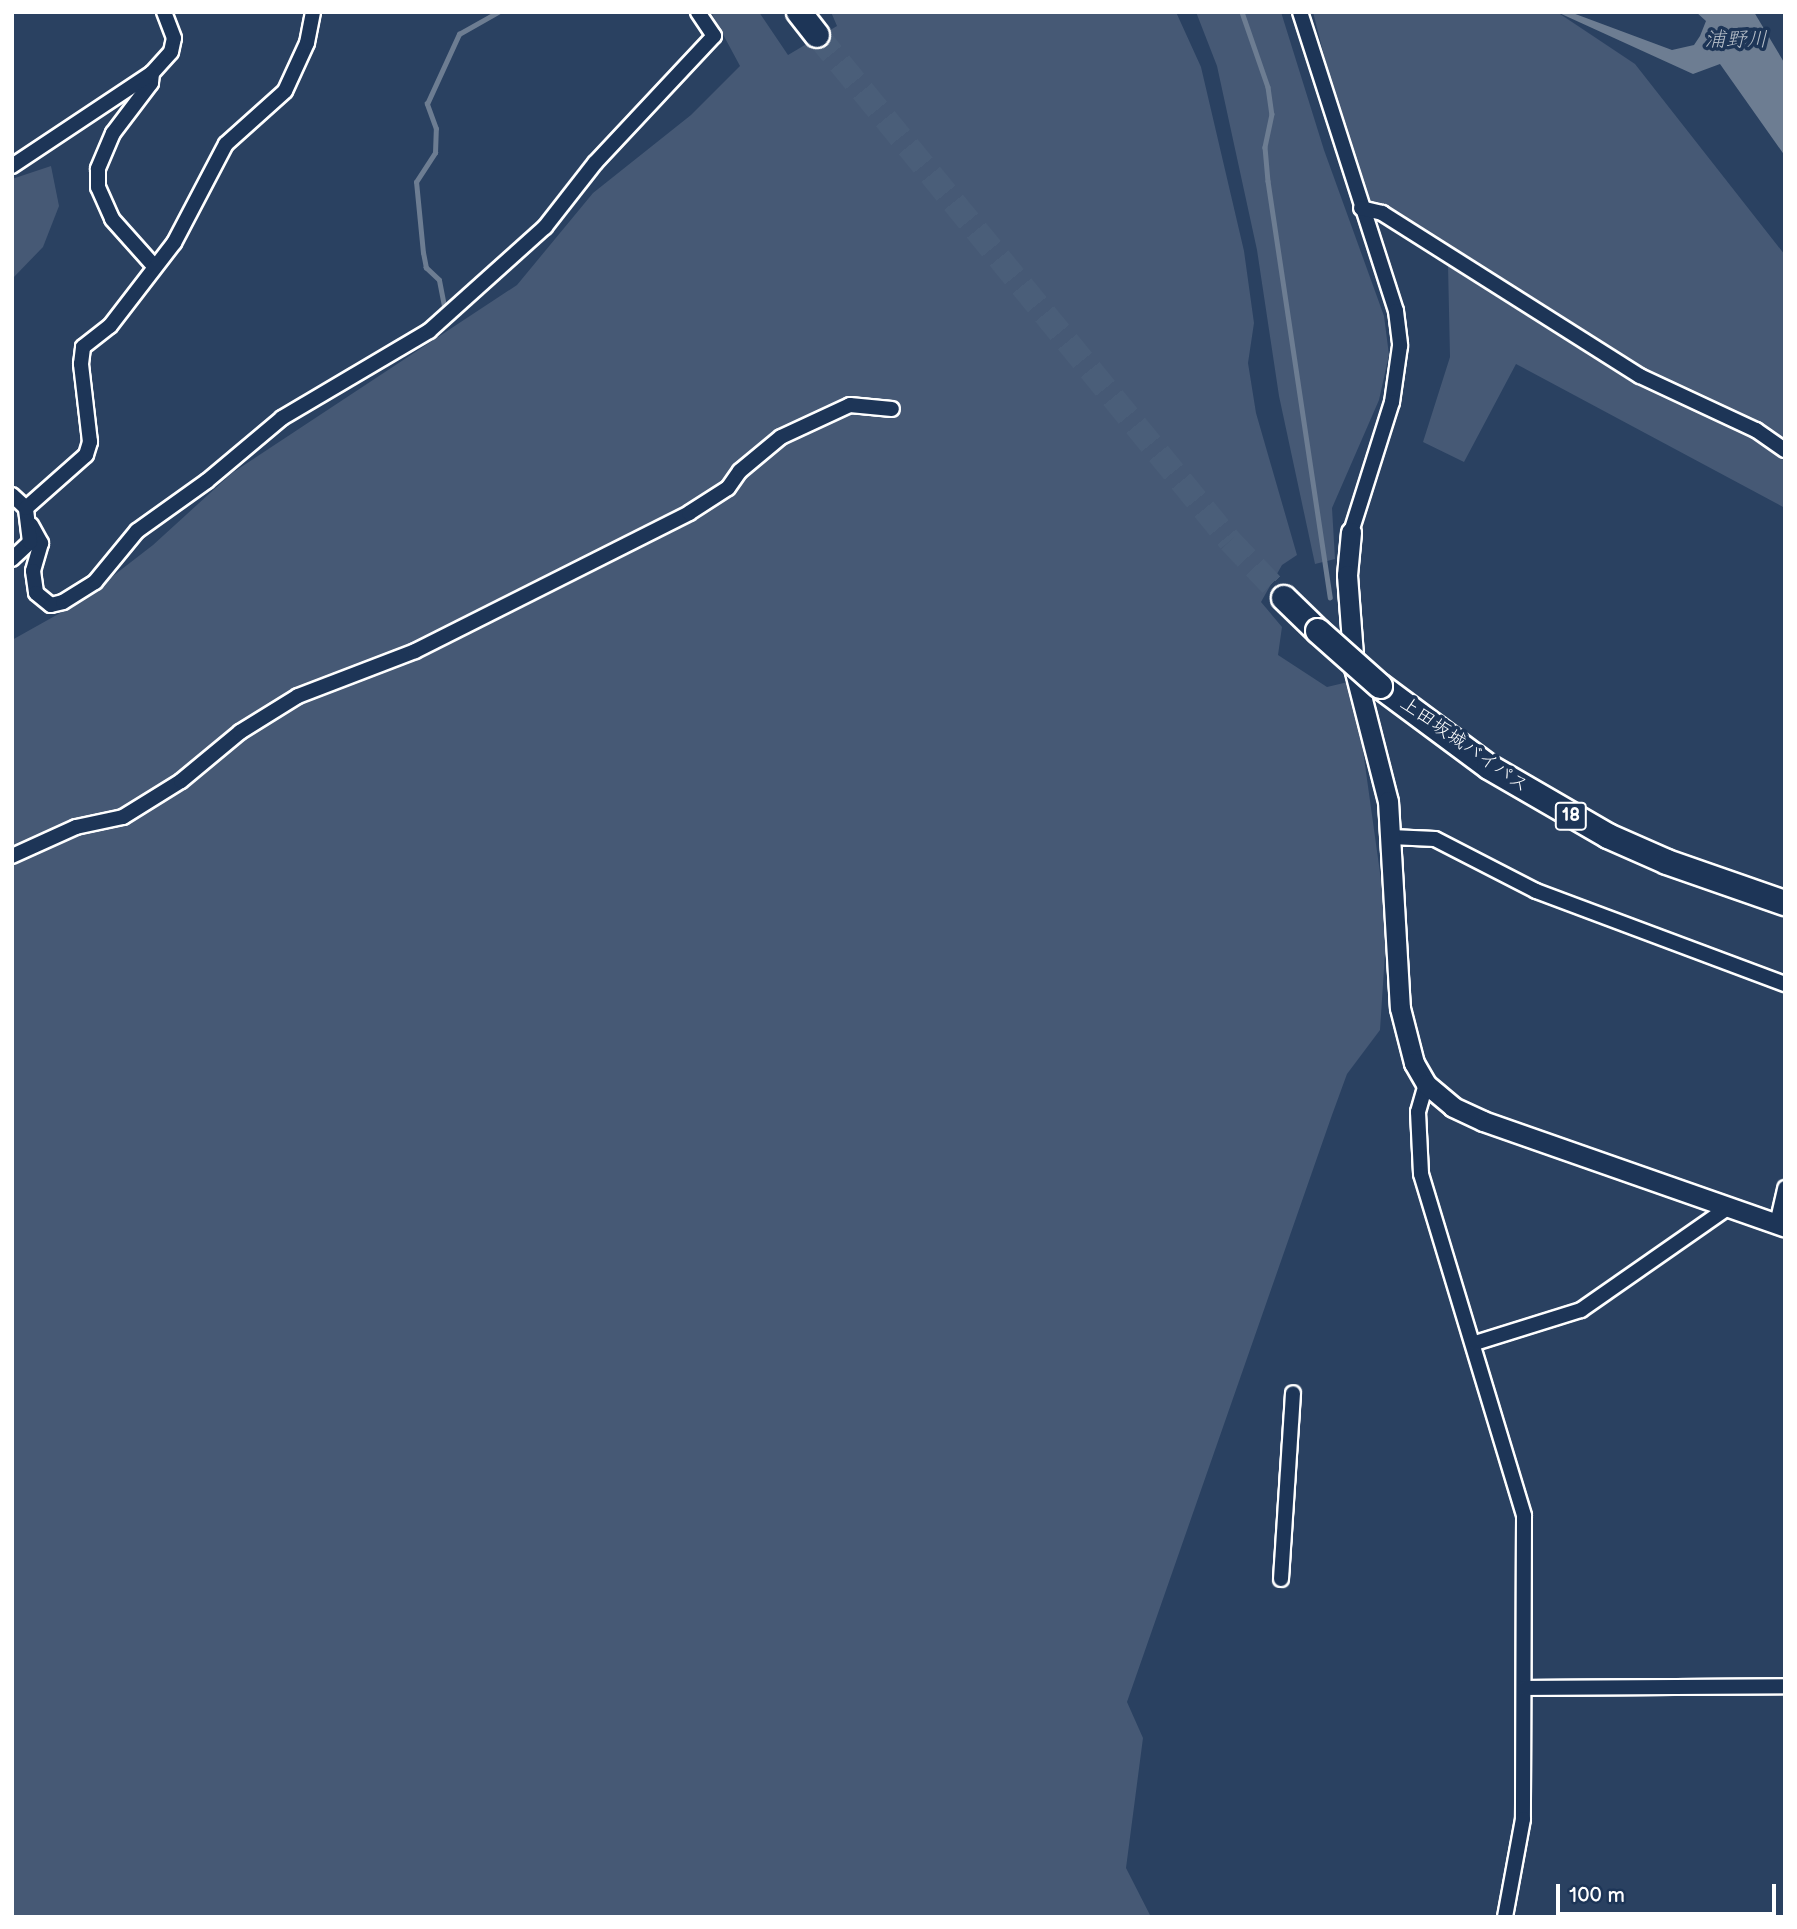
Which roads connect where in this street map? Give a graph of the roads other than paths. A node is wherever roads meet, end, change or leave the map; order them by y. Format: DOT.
graph roads {
  1 [pos="164,12"];
  2 [pos="313,12"];
  3 [pos="698,12"];
  4 [pos="799,12"];
  5 [pos="1300,12"];
  6 [pos="817,35"];
  7 [pos="152,73"];
  8 [pos="12,166"];
  9 [pos="1361,208"];
  10 [pos="154,266"];
  11 [pos="892,409"];
  12 [pos="1785,450"];
  13 [pos="12,495"];
  14 [pos="26,508"];
  15 [pos="31,525"];
  16 [pos="1351,532"];
  17 [pos="12,559"];
  18 [pos="1284,598"];
  19 [pos="1391,837"];
  20 [pos="12,856"];
  21 [pos="1785,903"];
  22 [pos="1785,984"];
  23 [pos="1426,1084"];
  24 [pos="1785,1188"];
  25 [pos="1727,1208"];
  26 [pos="1781,1225"];
  27 [pos="1475,1343"];
  28 [pos="1293,1393"];
  29 [pos="1281,1579"];
  30 [pos="1785,1686"];
  31 [pos="1525,1688"];
  32 [pos="1506,1917"];
  1 -- 7 [label="street"];
  2 -- 10 [label="street"];
  3 -- 15 [label="street"];
  4 -- 6 [label="highway"];
  5 -- 9 [label="street"];
  7 -- 8 [label="street"];
  7 -- 10 [label="street"];
  9 -- 12 [label="street"];
  9 -- 16 [label="street"];
  10 -- 14 [label="street"];
  11 -- 20 [label="street"];
  13 -- 14 [label="street"];
  14 -- 15 [label="street"];
  15 -- 17 [label="street"];
  16 -- 19 [label="street"];
  18 -- 21 [label="highway, 上田坂城バイパス / 18, bridge"];
  19 -- 22 [label="street"];
  19 -- 23 [label="street"];
  23 -- 25 [label="street"];
  23 -- 27 [label="street"];
  24 -- 26 [label="street"];
  25 -- 26 [label="street"];
  25 -- 27 [label="street"];
  27 -- 31 [label="street"];
  28 -- 29 [label="street"];
  30 -- 31 [label="street"];
  31 -- 32 [label="street"];
}
